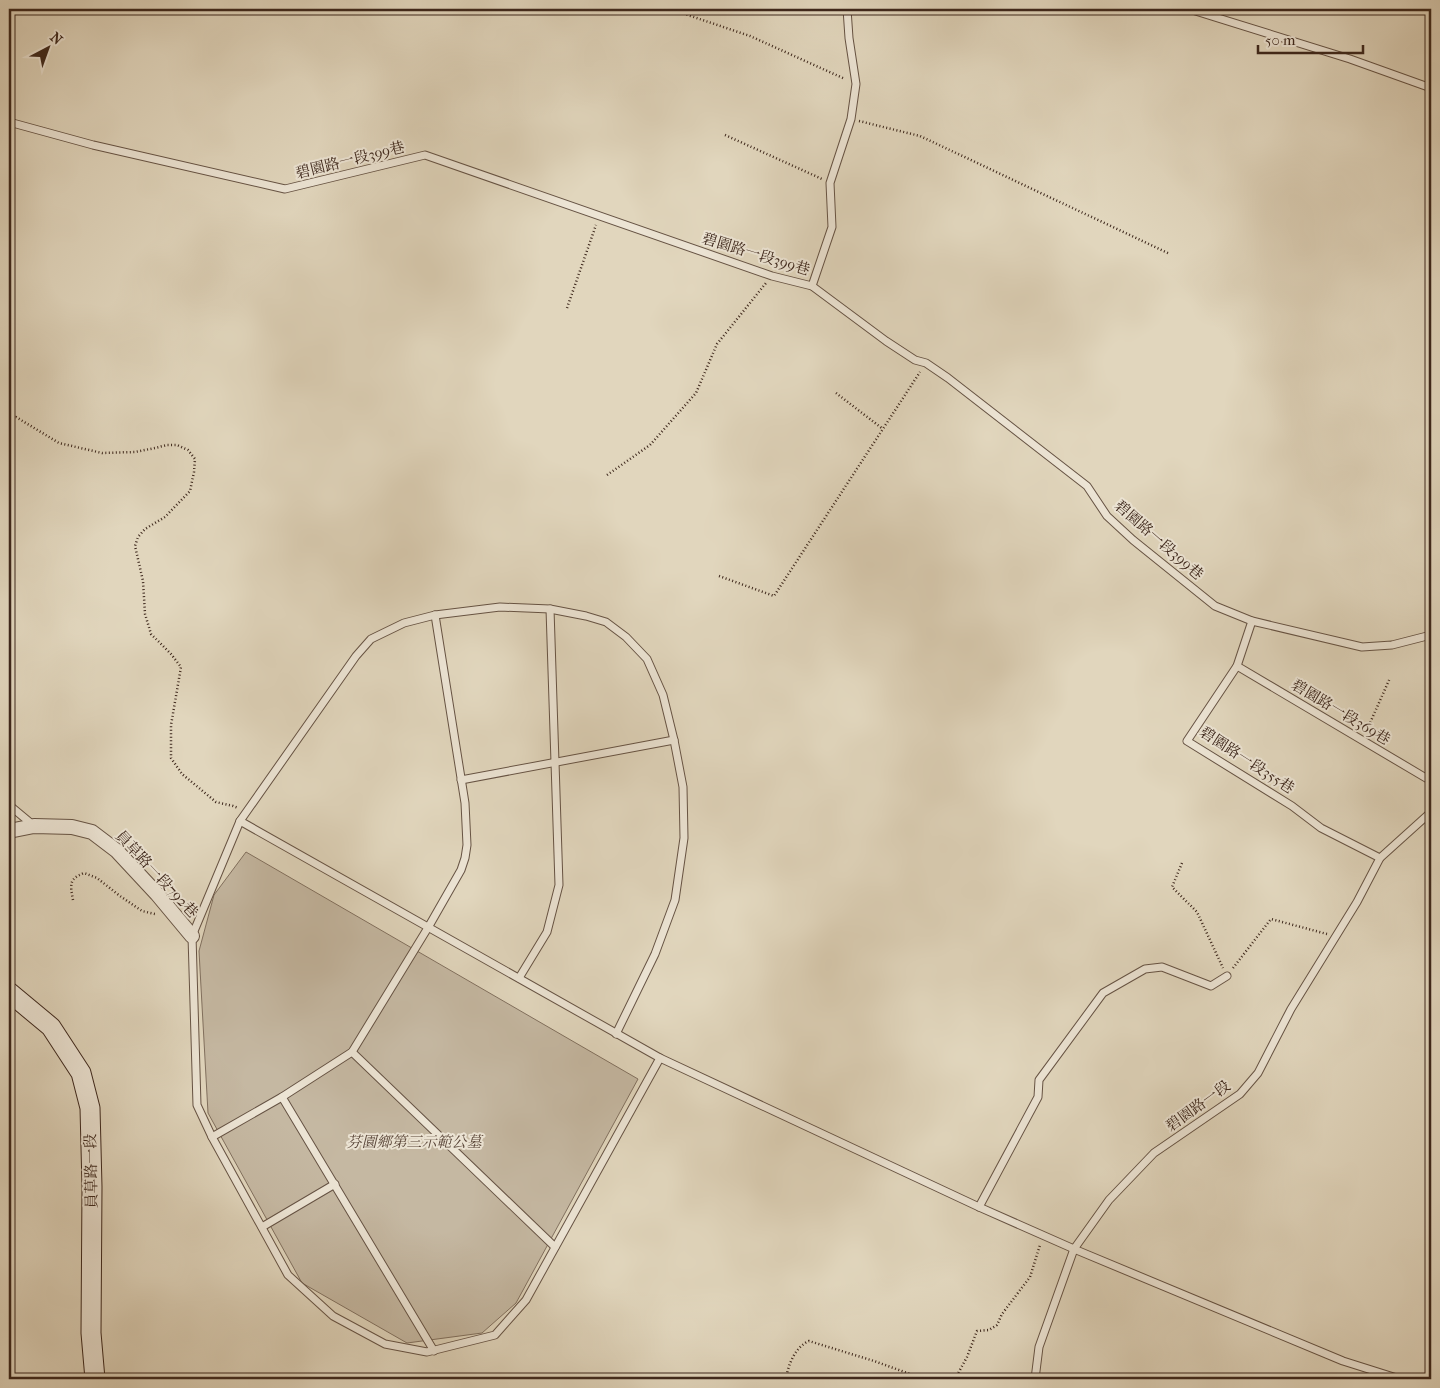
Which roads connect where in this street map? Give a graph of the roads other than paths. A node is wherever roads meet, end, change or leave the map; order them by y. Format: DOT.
graph roads {
  1 [pos="847,9"];
  2 [pos="1190,9"];
  3 [pos="1431,88"];
  4 [pos="9,122"];
  5 [pos="812,286"];
  6 [pos="550,609"];
  7 [pos="435,614"];
  8 [pos="1252,621"];
  9 [pos="1431,635"];
  10 [pos="1237,666"];
  11 [pos="674,740"];
  12 [pos="555,763"];
  13 [pos="461,780"];
  14 [pos="1431,781"];
  15 [pos="9,805"];
  16 [pos="1431,812"];
  17 [pos="240,820"];
  18 [pos="34,826"];
  19 [pos="9,831"];
  20 [pos="1380,858"];
  21 [pos="428,926"];
  22 [pos="192,936"];
  23 [pos="1227,976"];
  24 [pos="519,978"];
  25 [pos="9,992"];
  26 [pos="616,1034"];
  27 [pos="352,1052"];
  28 [pos="660,1058"];
  29 [pos="282,1097"];
  30 [pos="212,1137"];
  31 [pos="334,1184"];
  32 [pos="979,1207"];
  33 [pos="262,1227"];
  34 [pos="556,1247"];
  35 [pos="1074,1249"];
  36 [pos="434,1351"];
  37 [pos="95,1379"];
  38 [pos="1035,1379"];
  39 [pos="1400,1379"];
  1 -- 5 [label="lane"];
  2 -- 3 [label="lane"];
  4 -- 5 [label="lane, 碧園路一段399巷"];
  5 -- 8 [label="lane, 碧園路一段399巷"];
  6 -- 7 [label="lane"];
  6 -- 11 [label="lane"];
  6 -- 12 [label="lane"];
  7 -- 13 [label="lane"];
  7 -- 17 [label="lane"];
  8 -- 9 [label="lane, 碧園路一段399巷"];
  8 -- 10 [label="lane, 碧園路一段355巷"];
  10 -- 14 [label="lane, 碧園路一段369巷"];
  10 -- 20 [label="lane, 碧園路一段355巷"];
  11 -- 12 [label="lane"];
  11 -- 26 [label="lane"];
  12 -- 13 [label="lane"];
  12 -- 24 [label="lane"];
  13 -- 21 [label="lane"];
  15 -- 18 [label="lane"];
  16 -- 20 [label="lane, 碧園路一段"];
  17 -- 21 [label="lane"];
  17 -- 22 [label="lane"];
  18 -- 19 [label="street, 員草路一段792巷"];
  18 -- 22 [label="street, 員草路一段792巷"];
  20 -- 35 [label="lane, 碧園路一段"];
  21 -- 24 [label="lane"];
  21 -- 27 [label="lane"];
  22 -- 30 [label="lane"];
  23 -- 32 [label="lane"];
  24 -- 26 [label="lane"];
  25 -- 37 [label="main road, 員草路一段"];
  26 -- 28 [label="lane"];
  27 -- 29 [label="lane"];
  27 -- 34 [label="lane"];
  28 -- 32 [label="lane"];
  28 -- 34 [label="lane"];
  29 -- 30 [label="lane"];
  29 -- 31 [label="lane"];
  30 -- 33 [label="lane"];
  31 -- 33 [label="lane"];
  31 -- 36 [label="lane"];
  32 -- 35 [label="lane"];
  33 -- 36 [label="lane"];
  34 -- 36 [label="lane"];
  35 -- 38 [label="lane, 碧園路一段"];
  35 -- 39 [label="lane"];
}
